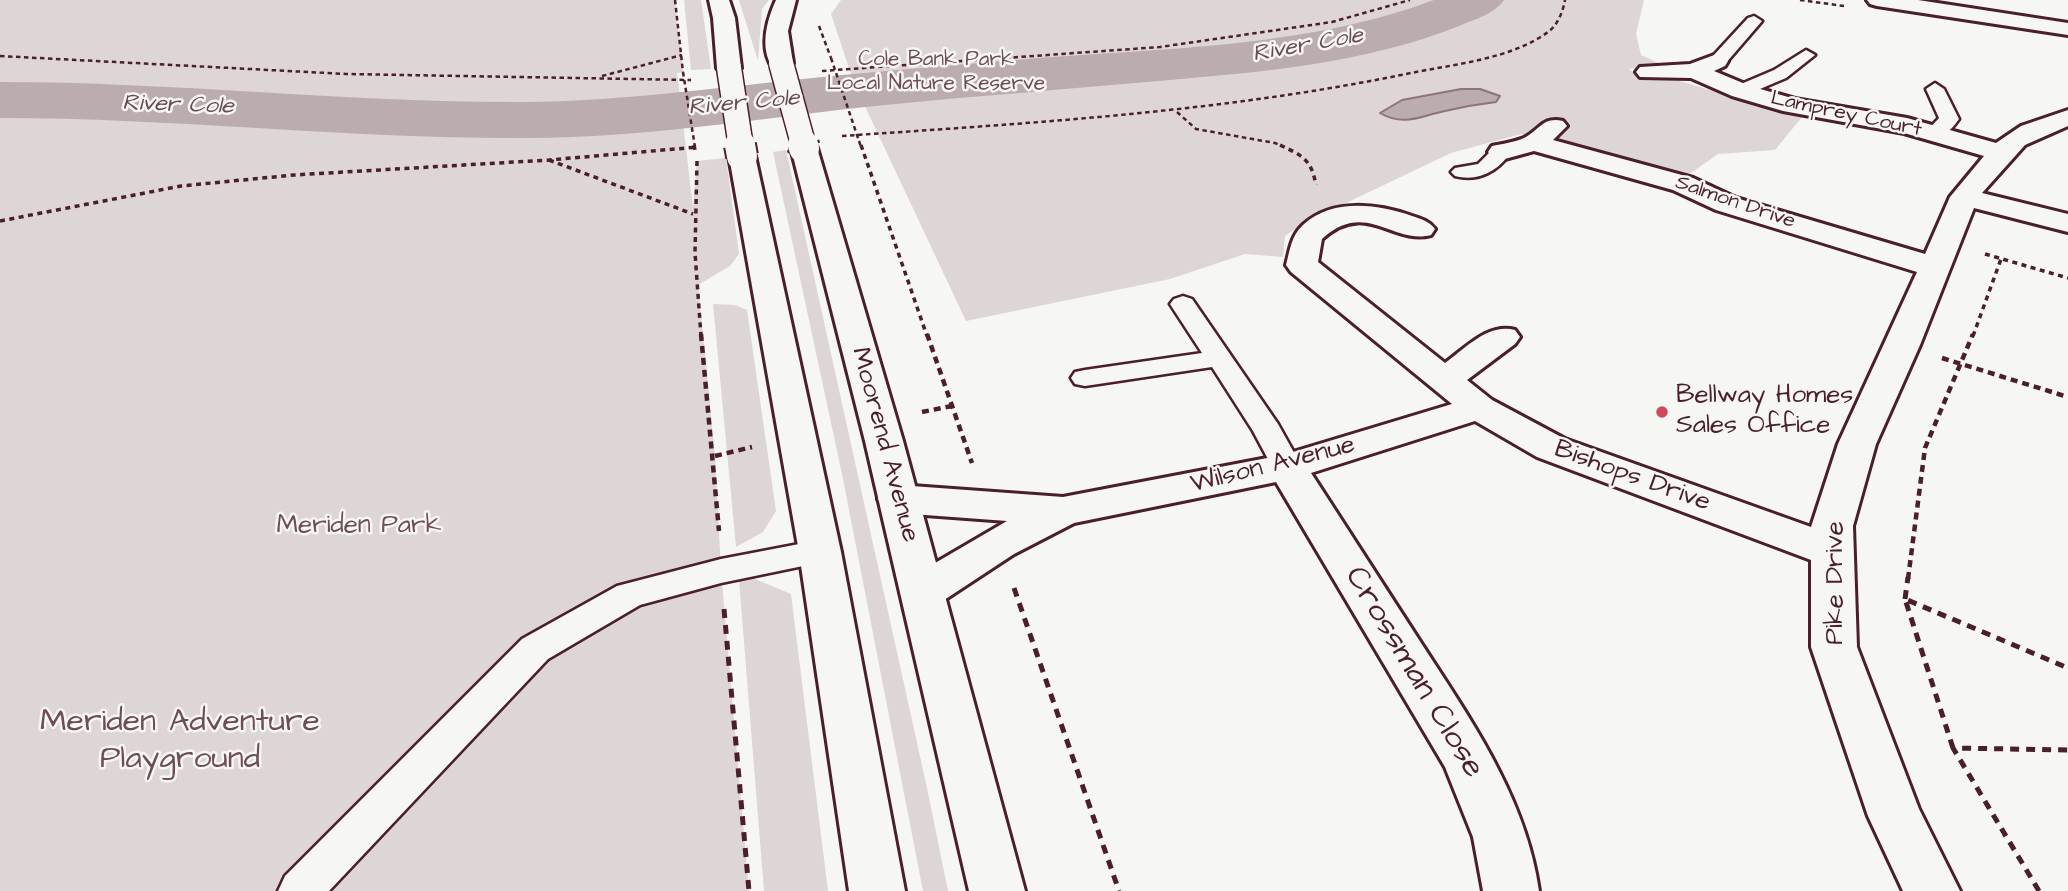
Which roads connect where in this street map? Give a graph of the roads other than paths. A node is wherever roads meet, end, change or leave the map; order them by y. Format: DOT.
graph roads {
  1 [pos="719,0"];
  2 [pos="786,0"];
  3 [pos="1877,0"];
  4 [pos="1967,0"];
  5 [pos="2068,18"];
  6 [pos="1754,21"];
  7 [pos="2068,29"];
  8 [pos="1806,55"];
  9 [pos="1719,60"];
  10 [pos="1694,71"];
  11 [pos="1648,72"];
  12 [pos="1935,89"];
  13 [pos="1741,91"];
  14 [pos="2068,118"];
  15 [pos="1935,134"];
  16 [pos="1501,152"];
  17 [pos="2001,153"];
  18 [pos="1462,172"];
  19 [pos="1964,197"];
  20 [pos="2068,223"];
  21 [pos="1420,229"];
  22 [pos="1940,255"];
  23 [pos="1183,304"];
  24 [pos="1503,337"];
  25 [pos="1220,358"];
  26 [pos="1085,378"];
  27 [pos="1444,380"];
  28 [pos="1479,408"];
  29 [pos="1287,467"];
  30 [pos="898,499"];
  31 [pos="1063,511"];
  32 [pos="1832,551"];
  33 [pos="820,552"];
  34 [pos="922,592"];
  35 [pos="300,891"];
  36 [pos="877,891"];
  37 [pos="997,891"];
  38 [pos="1511,891"];
  39 [pos="1932,891"];
  1 -- 33 [label="main road, bridge"];
  2 -- 30 [label="main road, Moorend Avenue, bridge"];
  3 -- 7 [label="main road"];
  4 -- 5 [label="main road"];
  6 -- 9 [label="lane"];
  8 -- 13 [label="lane"];
  9 -- 10 [label="main road, Lamprey Court"];
  10 -- 11 [label="main road, Lamprey Court"];
  10 -- 13 [label="main road, Lamprey Court"];
  12 -- 15 [label="lane"];
  13 -- 15 [label="main road, Lamprey Court"];
  14 -- 17 [label="main road, Pike Drive"];
  15 -- 17 [label="main road, Lamprey Court"];
  16 -- 18 [label="lane"];
  16 -- 22 [label="main road, Salmon Drive"];
  17 -- 19 [label="main road, Pike Drive"];
  19 -- 20 [label="main road"];
  19 -- 22 [label="main road, Pike Drive"];
  21 -- 27 [label="main road, Bishops Drive"];
  22 -- 32 [label="main road, Pike Drive"];
  23 -- 25 [label="lane"];
  24 -- 27 [label="main road"];
  25 -- 26 [label="lane"];
  25 -- 29 [label="lane"];
  27 -- 28 [label="main road, Bishops Drive"];
  28 -- 29 [label="main road, Wilson Avenue"];
  28 -- 32 [label="main road, Bishops Drive"];
  29 -- 31 [label="main road, Wilson Avenue"];
  29 -- 38 [label="main road, Crossman Close"];
  30 -- 31 [label="main road, Wilson Avenue"];
  30 -- 34 [label="main road, Moorend Avenue"];
  31 -- 34 [label="main road, Wilson Avenue"];
  32 -- 39 [label="main road, Pike Drive"];
  33 -- 35 [label="lane"];
  33 -- 36 [label="main road"];
  34 -- 37 [label="main road, Moorend Avenue"];
}
